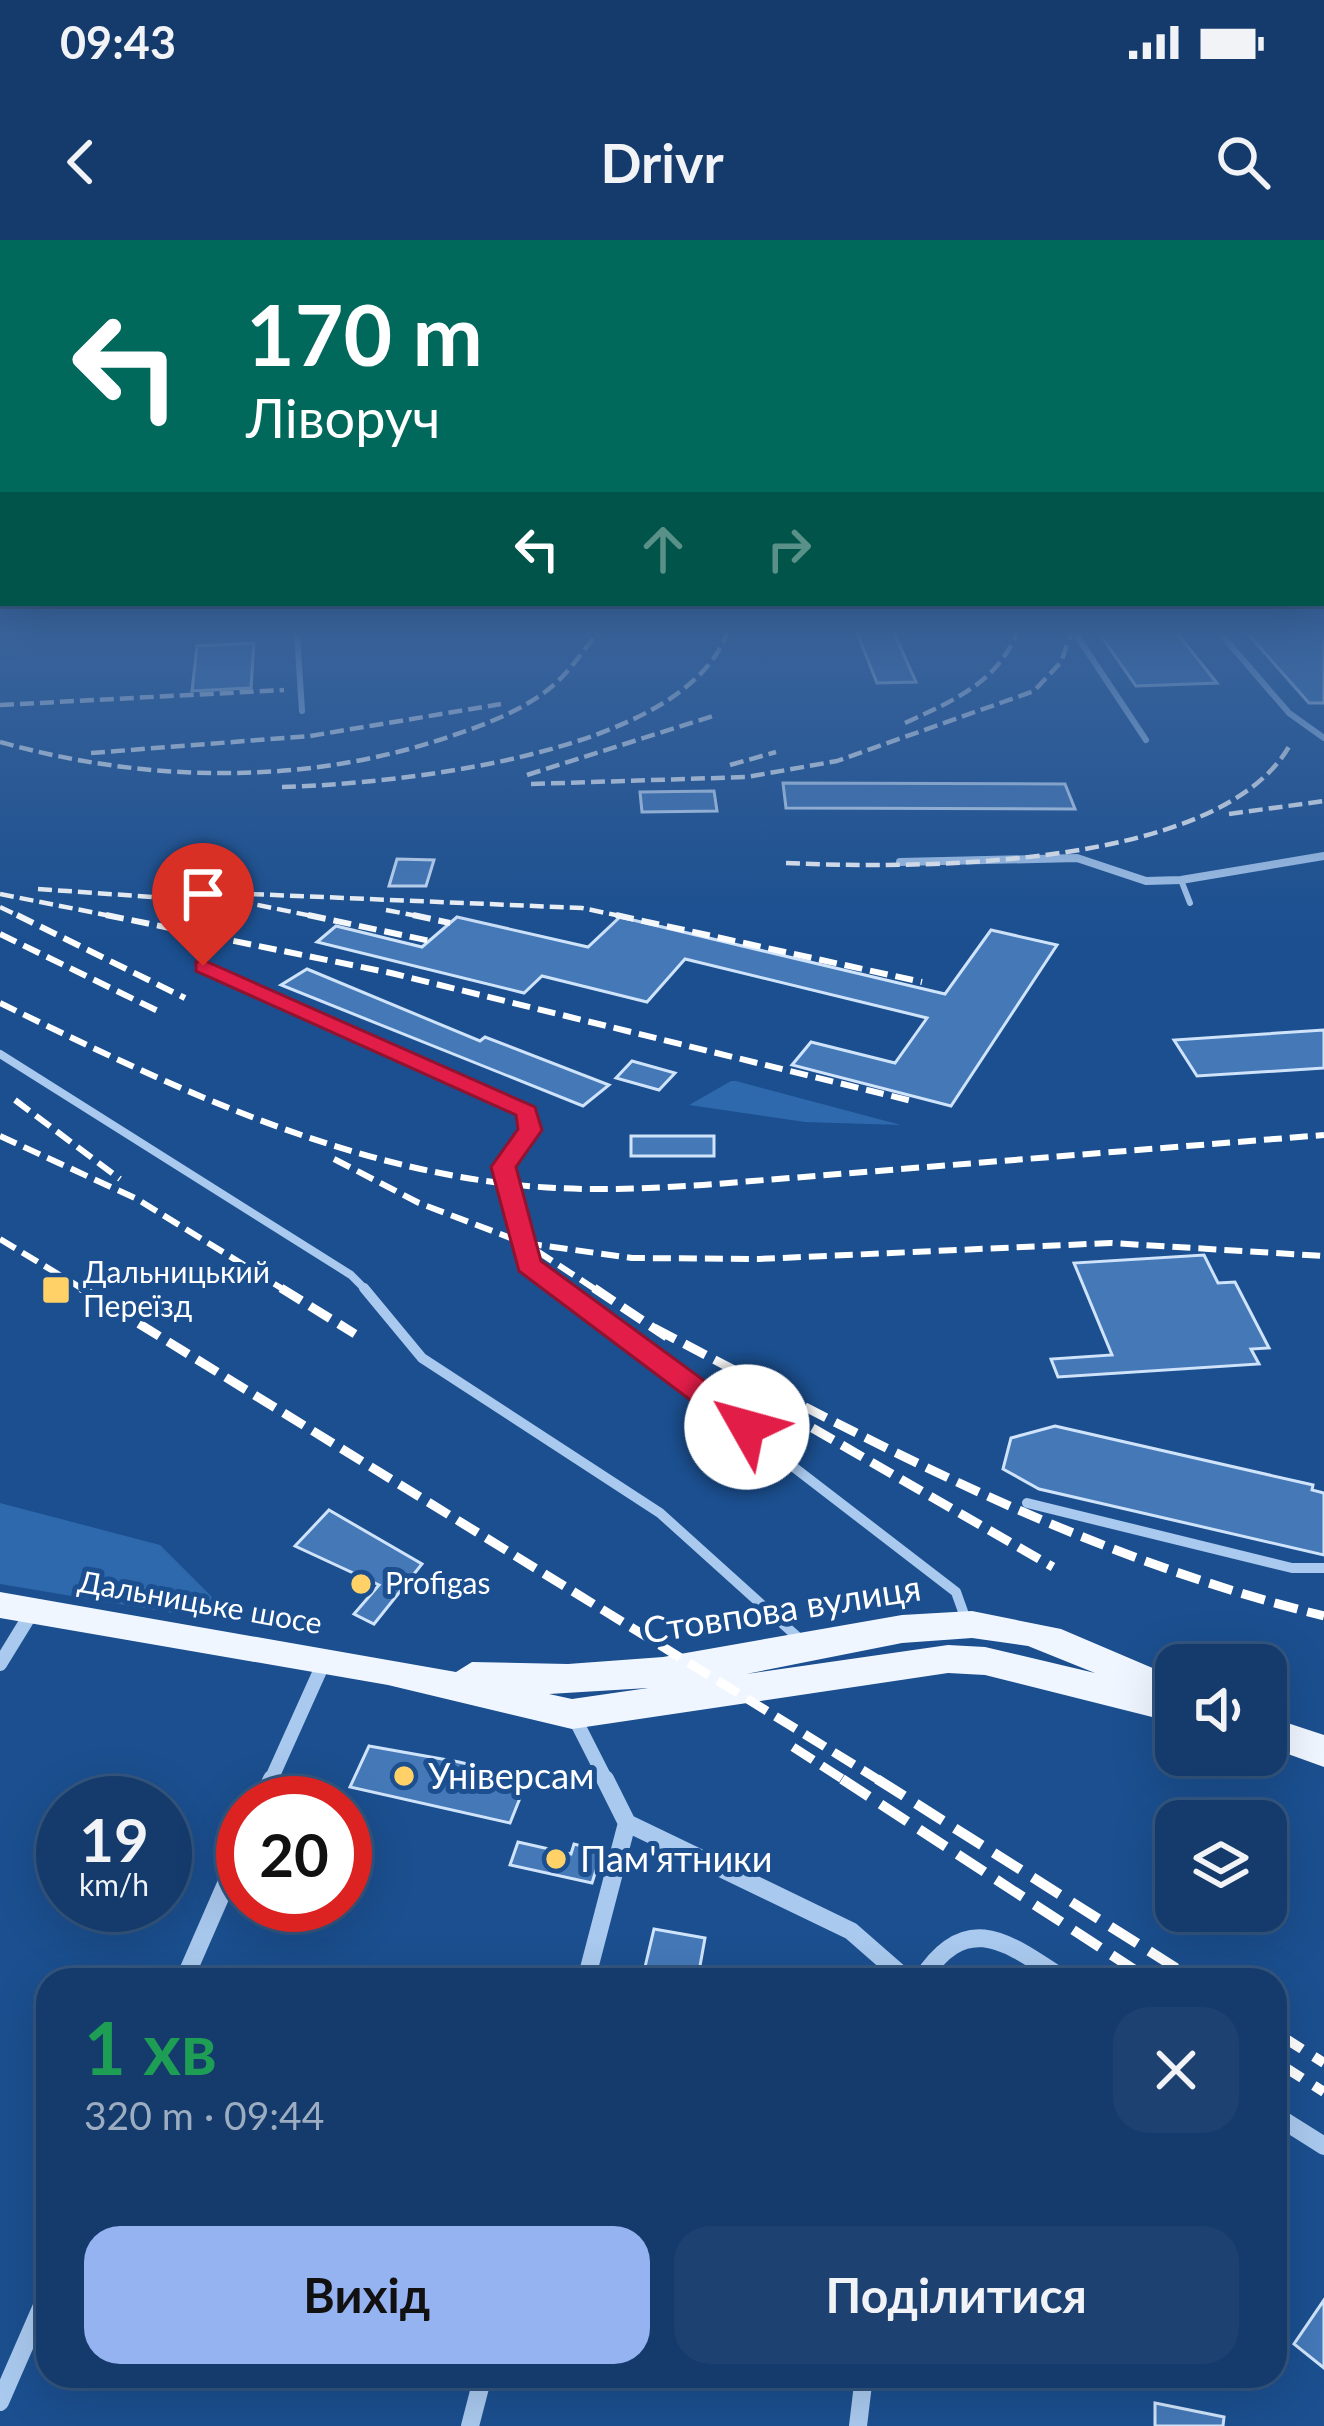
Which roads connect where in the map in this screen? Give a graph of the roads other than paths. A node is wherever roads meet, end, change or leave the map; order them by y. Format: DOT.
graph roads {
  1 [pos="1143,735"];
  2 [pos="1146,740"];
  3 [pos="1324,856"];
  4 [pos="900,862"];
  5 [pos="1181,880"];
  6 [pos="1190,903"];
  7 [pos="203,966"];
  8 [pos="0,1054"];
  9 [pos="1027,1503"];
  10 [pos="1324,1568"];
  11 [pos="16,1608"];
  12 [pos="968,1625"];
  13 [pos="810,1648"];
  14 [pos="325,1660"];
  15 [pos="0,1664"];
  16 [pos="388,1671"];
  17 [pos="1155,1686"];
  18 [pos="1155,1703"];
  19 [pos="572,1714"];
  20 [pos="1287,1738"];
  21 [pos="1324,1751"];
  22 [pos="273,1776"];
  23 [pos="627,1822"];
  24 [pos="216,1907"];
  25 [pos="189,1968"];
  26 [pos="589,1968"];
  27 [pos="894,1968"];
  28 [pos="929,1968"];
  29 [pos="1046,1968"];
  30 [pos="1287,2123"];
  31 [pos="1324,2146"];
  32 [pos="36,2320"];
  33 [pos="480,2388"];
  34 [pos="862,2388"];
  35 [pos="0,2402"];
  36 [pos="470,2426"];
  37 [pos="857,2426"];
  1 -- 2 [label="lane"];
  3 -- 5 [label="street"];
  4 -- 5 [label="street"];
  5 -- 6 [label="lane"];
  7 -- 12 [label="lane"];
  8 -- 13 [label="lane"];
  9 -- 10 [label="lane"];
  11 -- 14 [label="main road, Дальницьке шосе"];
  11 -- 15 [label="street"];
  12 -- 13 [label="main road, Стовпова вулиця"];
  12 -- 17 [label="main road, Стовпова вулиця"];
  13 -- 16 [label="main road, Стовпова вулиця"];
  14 -- 16 [label="main road, Дальницьке шосе"];
  14 -- 22 [label="street"];
  16 -- 19 [label="main road"];
  18 -- 19 [label="main road"];
  19 -- 23 [label="street"];
  20 -- 21 [label="main road"];
  23 -- 26 [label="street"];
  23 -- 27 [label="street"];
  24 -- 25 [label="street"];
  28 -- 29 [label="street"];
  30 -- 31 [label="street"];
  32 -- 35 [label="street"];
  33 -- 36 [label="street"];
  34 -- 37 [label="street"];
}
